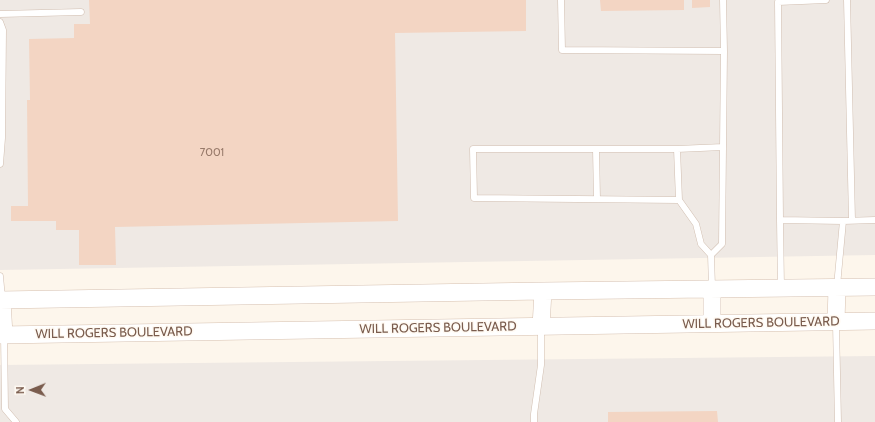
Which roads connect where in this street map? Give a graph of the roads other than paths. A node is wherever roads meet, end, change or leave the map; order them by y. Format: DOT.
graph roads {
  1 [pos="561,0"];
  2 [pos="723,0"];
  3 [pos="826,0"];
  4 [pos="847,0"];
  5 [pos="81,12"];
  6 [pos="0,14"];
  7 [pos="0,22"];
  8 [pos="724,51"];
  9 [pos="723,147"];
  10 [pos="596,149"];
  11 [pos="678,149"];
  12 [pos="0,164"];
  13 [pos="597,199"];
  14 [pos="679,200"];
  15 [pos="780,220"];
  16 [pos="852,220"];
  17 [pos="875,220"];
  18 [pos="843,221"];
  19 [pos="711,255"];
  20 [pos="0,276"];
  21 [pos="875,287"];
  22 [pos="781,288"];
  23 [pos="837,288"];
  24 [pos="712,289"];
  25 [pos="542,291"];
  26 [pos="1,300"];
  27 [pos="875,321"];
  28 [pos="836,322"];
  29 [pos="712,324"];
  30 [pos="541,326"];
  31 [pos="2,335"];
  32 [pos="16,422"];
  33 [pos="534,422"];
  34 [pos="838,422"];
  1 -- 8 [label="lane"];
  2 -- 8 [label="lane"];
  3 -- 15 [label="lane"];
  4 -- 16 [label="lane"];
  5 -- 6 [label="lane"];
  7 -- 12 [label="lane"];
  8 -- 9 [label="lane"];
  9 -- 11 [label="lane"];
  9 -- 19 [label="lane"];
  10 -- 11 [label="lane"];
  10 -- 13 [label="lane"];
  10 -- 13 [label="lane"];
  11 -- 14 [label="lane"];
  13 -- 14 [label="lane"];
  14 -- 19 [label="lane"];
  15 -- 18 [label="lane"];
  15 -- 22 [label="lane"];
  16 -- 17 [label="lane"];
  16 -- 18 [label="lane"];
  18 -- 23 [label="lane"];
  19 -- 24 [label="lane"];
  20 -- 26 [label="lane"];
  21 -- 23 [label="main road"];
  22 -- 23 [label="main road"];
  22 -- 24 [label="main road"];
  23 -- 28 [label="main road"];
  24 -- 25 [label="main road"];
  24 -- 29 [label="main road"];
  25 -- 26 [label="main road"];
  25 -- 30 [label="main road"];
  26 -- 31 [label="main road"];
  27 -- 28 [label="main road, WILL ROGERS BOULEVARD"];
  28 -- 29 [label="main road, WILL ROGERS BOULEVARD"];
  28 -- 34 [label="lane"];
  29 -- 30 [label="main road, WILL ROGERS BOULEVARD"];
  30 -- 31 [label="main road, WILL ROGERS BOULEVARD"];
  30 -- 33 [label="lane"];
  31 -- 32 [label="lane"];
}
